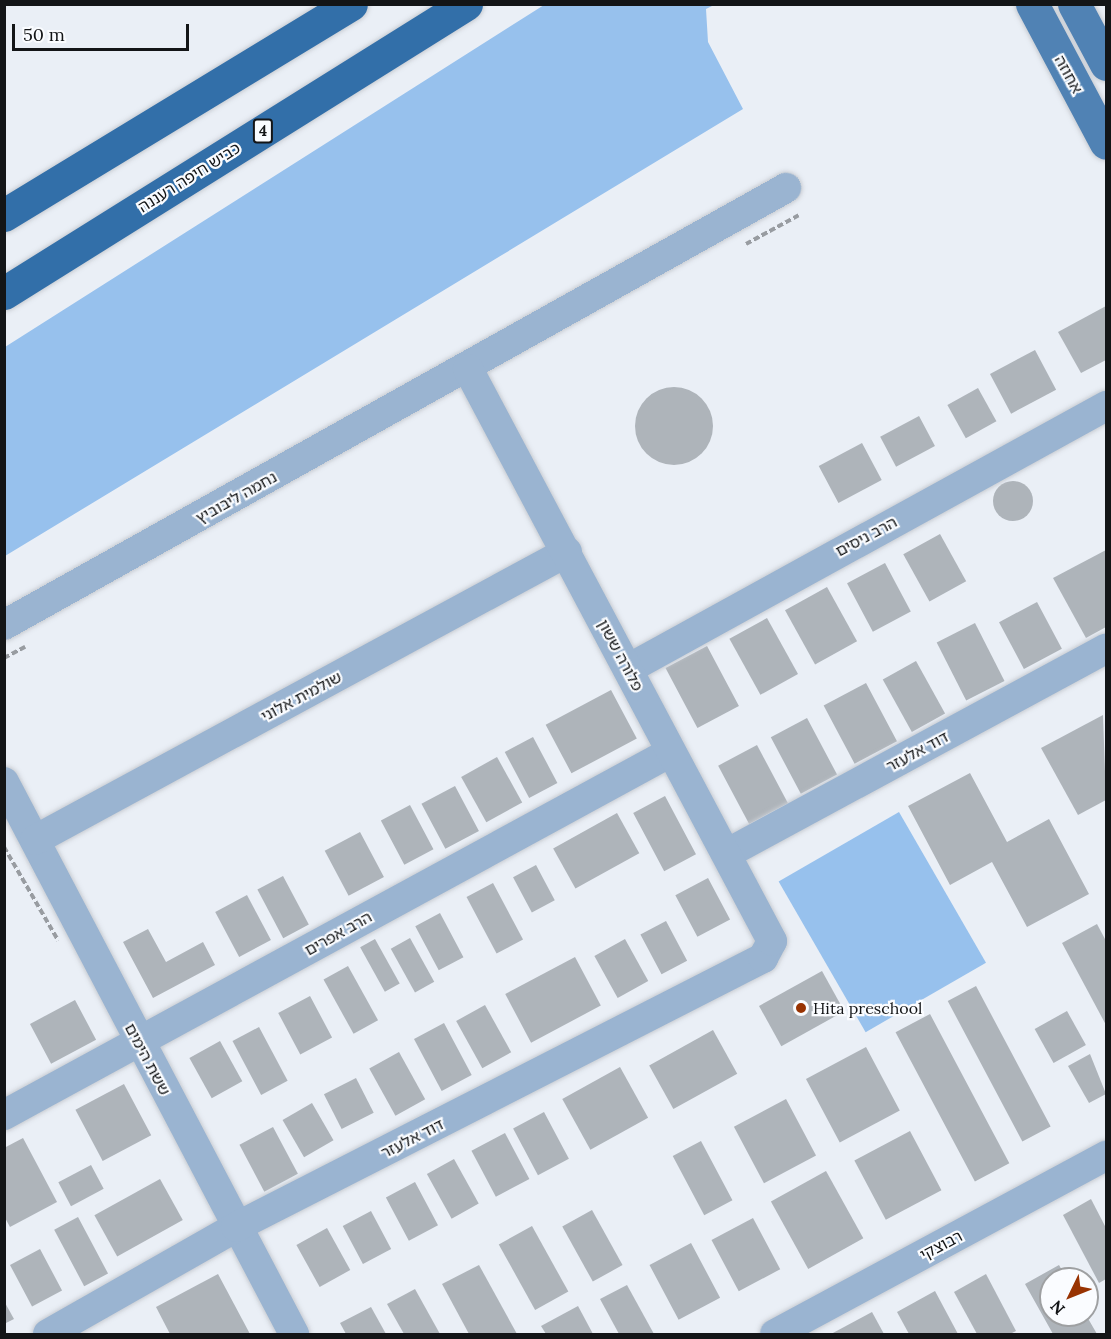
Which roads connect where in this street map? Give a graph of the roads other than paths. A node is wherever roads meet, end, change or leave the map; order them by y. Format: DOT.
graph roads {
  1 [pos="351,4"];
  2 [pos="465,4"];
  3 [pos="1032,4"];
  4 [pos="1074,4"];
  5 [pos="1107,64"];
  6 [pos="1107,143"];
  7 [pos="786,188"];
  8 [pos="4,214"];
  9 [pos="4,293"];
  10 [pos="468,369"];
  11 [pos="1107,406"];
  12 [pos="567,552"];
  13 [pos="4,625"];
  14 [pos="1107,649"];
  15 [pos="628,669"];
  16 [pos="671,752"];
  17 [pos="4,782"];
  18 [pos="35,840"];
  19 [pos="728,853"];
  20 [pos="772,941"];
  21 [pos="139,1041"];
  22 [pos="4,1115"];
  23 [pos="1107,1156"];
  24 [pos="236,1227"];
  25 [pos="48,1335"];
  26 [pos="294,1335"];
  27 [pos="775,1335"];
  1 -- 8 [label="highway"];
  2 -- 9 [label="highway, כביש חיפה רעננה / 4"];
  3 -- 6 [label="main road, אחוזה"];
  4 -- 5 [label="main road"];
  7 -- 10 [label="street, נחמה ליבוביץ"];
  10 -- 12 [label="street, פלורה ששון"];
  10 -- 13 [label="street, נחמה ליבוביץ"];
  11 -- 15 [label="street, הרב ניסים"];
  12 -- 15 [label="street, פלורה ששון"];
  12 -- 18 [label="street, שולמית אלוני"];
  14 -- 19 [label="street, דוד אלעזר"];
  15 -- 16 [label="street, פלורה ששון"];
  16 -- 19 [label="street, פלורה ששון"];
  16 -- 21 [label="street, הרב אפרים"];
  17 -- 18 [label="street, ששת הימים"];
  18 -- 21 [label="street, ששת הימים"];
  19 -- 20 [label="street, פלורה ששון"];
  20 -- 24 [label="street, דוד אלעזר"];
  21 -- 22 [label="street, הרב אפרים"];
  21 -- 24 [label="street, ששת הימים"];
  23 -- 27 [label="street, רבוצקי"];
  24 -- 25 [label="street, דוד אלעזר"];
  24 -- 26 [label="street, ששת הימים"];
}
